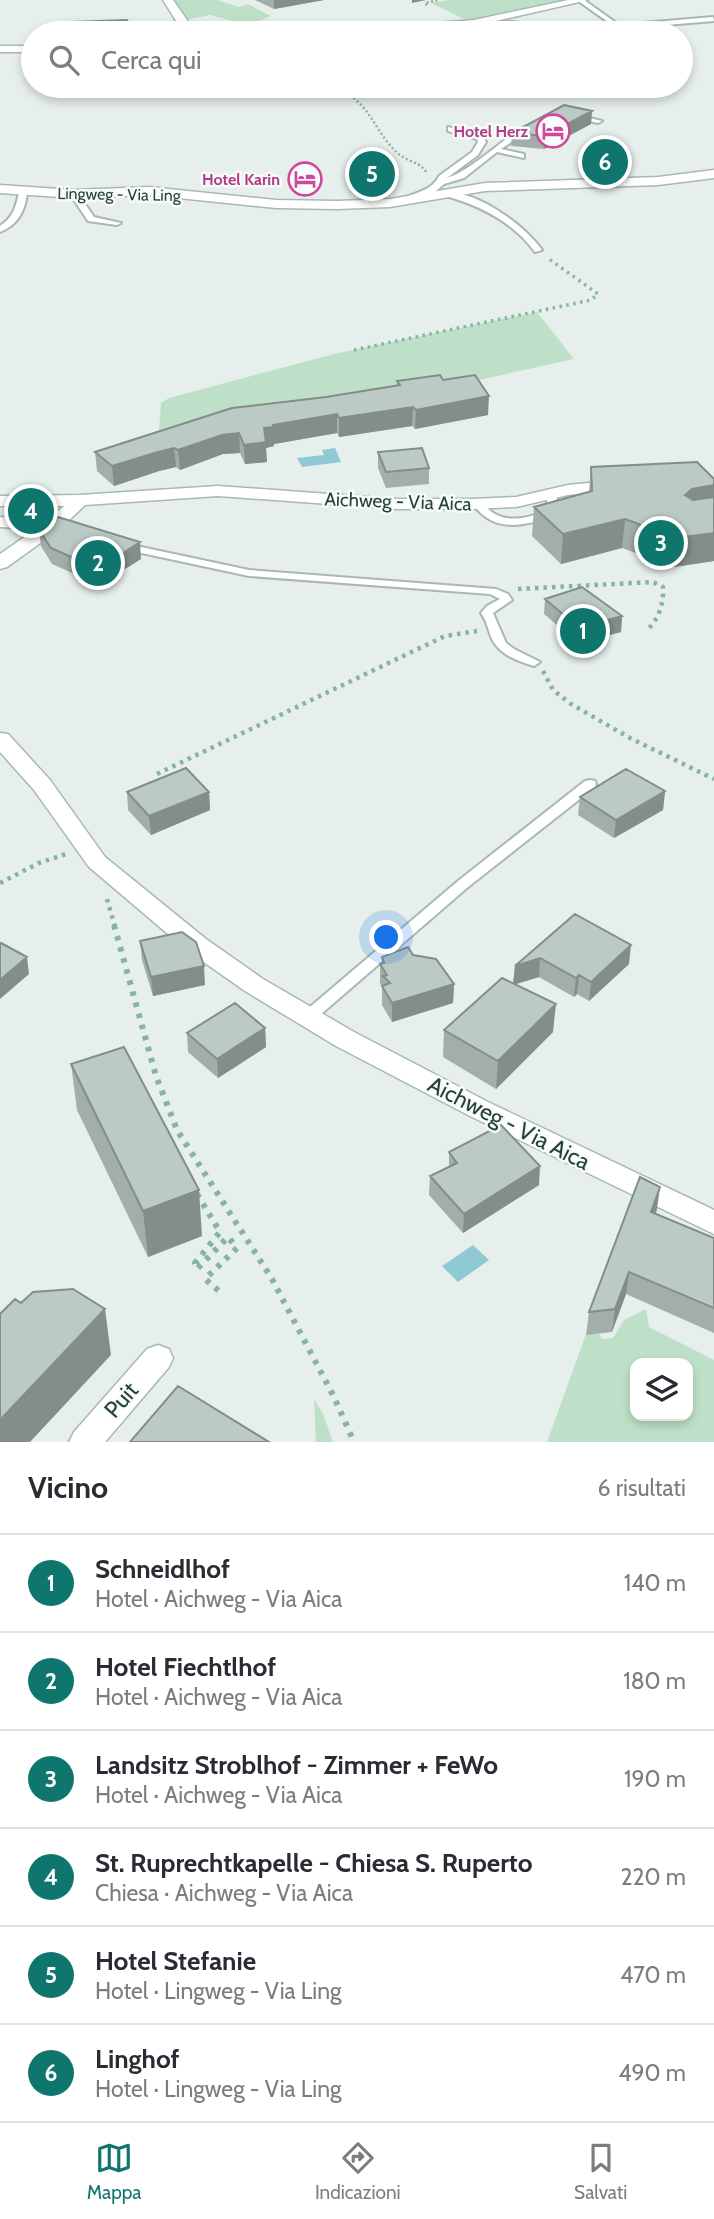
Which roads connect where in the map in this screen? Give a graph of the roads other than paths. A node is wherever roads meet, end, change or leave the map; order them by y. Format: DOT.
graph roads {
  1 [pos="168,0"];
  2 [pos="581,0"];
  3 [pos="713,19"];
  4 [pos="182,21"];
  5 [pos="483,21"];
  6 [pos="610,21"];
  7 [pos="689,21"];
  8 [pos="0,49"];
  9 [pos="21,49"];
  10 [pos="562,113"];
  11 [pos="597,121"];
  12 [pos="534,125"];
  13 [pos="451,129"];
  14 [pos="496,150"];
  15 [pos="521,156"];
  16 [pos="714,174"];
  17 [pos="0,188"];
  18 [pos="442,188"];
  19 [pos="23,191"];
  20 [pos="74,194"];
  21 [pos="117,223"];
  22 [pos="0,230"];
  23 [pos="538,250"];
  24 [pos="637,484"];
  25 [pos="80,500"];
  26 [pos="0,501"];
  27 [pos="0,522"];
  28 [pos="63,527"];
  29 [pos="116,544"];
  30 [pos="0,563"];
  31 [pos="534,662"];
  32 [pos="0,740"];
  33 [pos="590,783"];
  34 [pos="307,1017"];
  35 [pos="714,1223"];
  36 [pos="158,1358"];
  37 [pos="85,1442"];
  1 -- 4 [label="street"];
  2 -- 5 [label="street"];
  2 -- 6 [label="lane"];
  3 -- 7 [label="lane"];
  8 -- 9 [label="street"];
  10 -- 11 [label="lane"];
  12 -- 14 [label="lane, Lingweg - Via Ling"];
  13 -- 18 [label="lane"];
  14 -- 15 [label="lane"];
  14 -- 18 [label="lane, Lingweg - Via Ling"];
  16 -- 18 [label="street, Lingweg - Via Ling"];
  17 -- 19 [label="street, Lingweg - Via Ling"];
  18 -- 20 [label="street, Lingweg - Via Ling"];
  18 -- 23 [label="lane, Lingweg - Via Ling"];
  19 -- 20 [label="street, Lingweg - Via Ling"];
  19 -- 22 [label="lane"];
  20 -- 21 [label="lane"];
  24 -- 25 [label="street, Aichweg - Via Aica"];
  25 -- 26 [label="street, Aichweg - Via Aica"];
  25 -- 28 [label="street"];
  27 -- 28 [label="street"];
  28 -- 30 [label="street"];
  29 -- 31 [label="lane"];
  32 -- 34 [label="street, Aichweg - Via Aica"];
  33 -- 34 [label="lane"];
  34 -- 35 [label="street, Aichweg - Via Aica"];
  36 -- 37 [label="street, Puit"];
}
